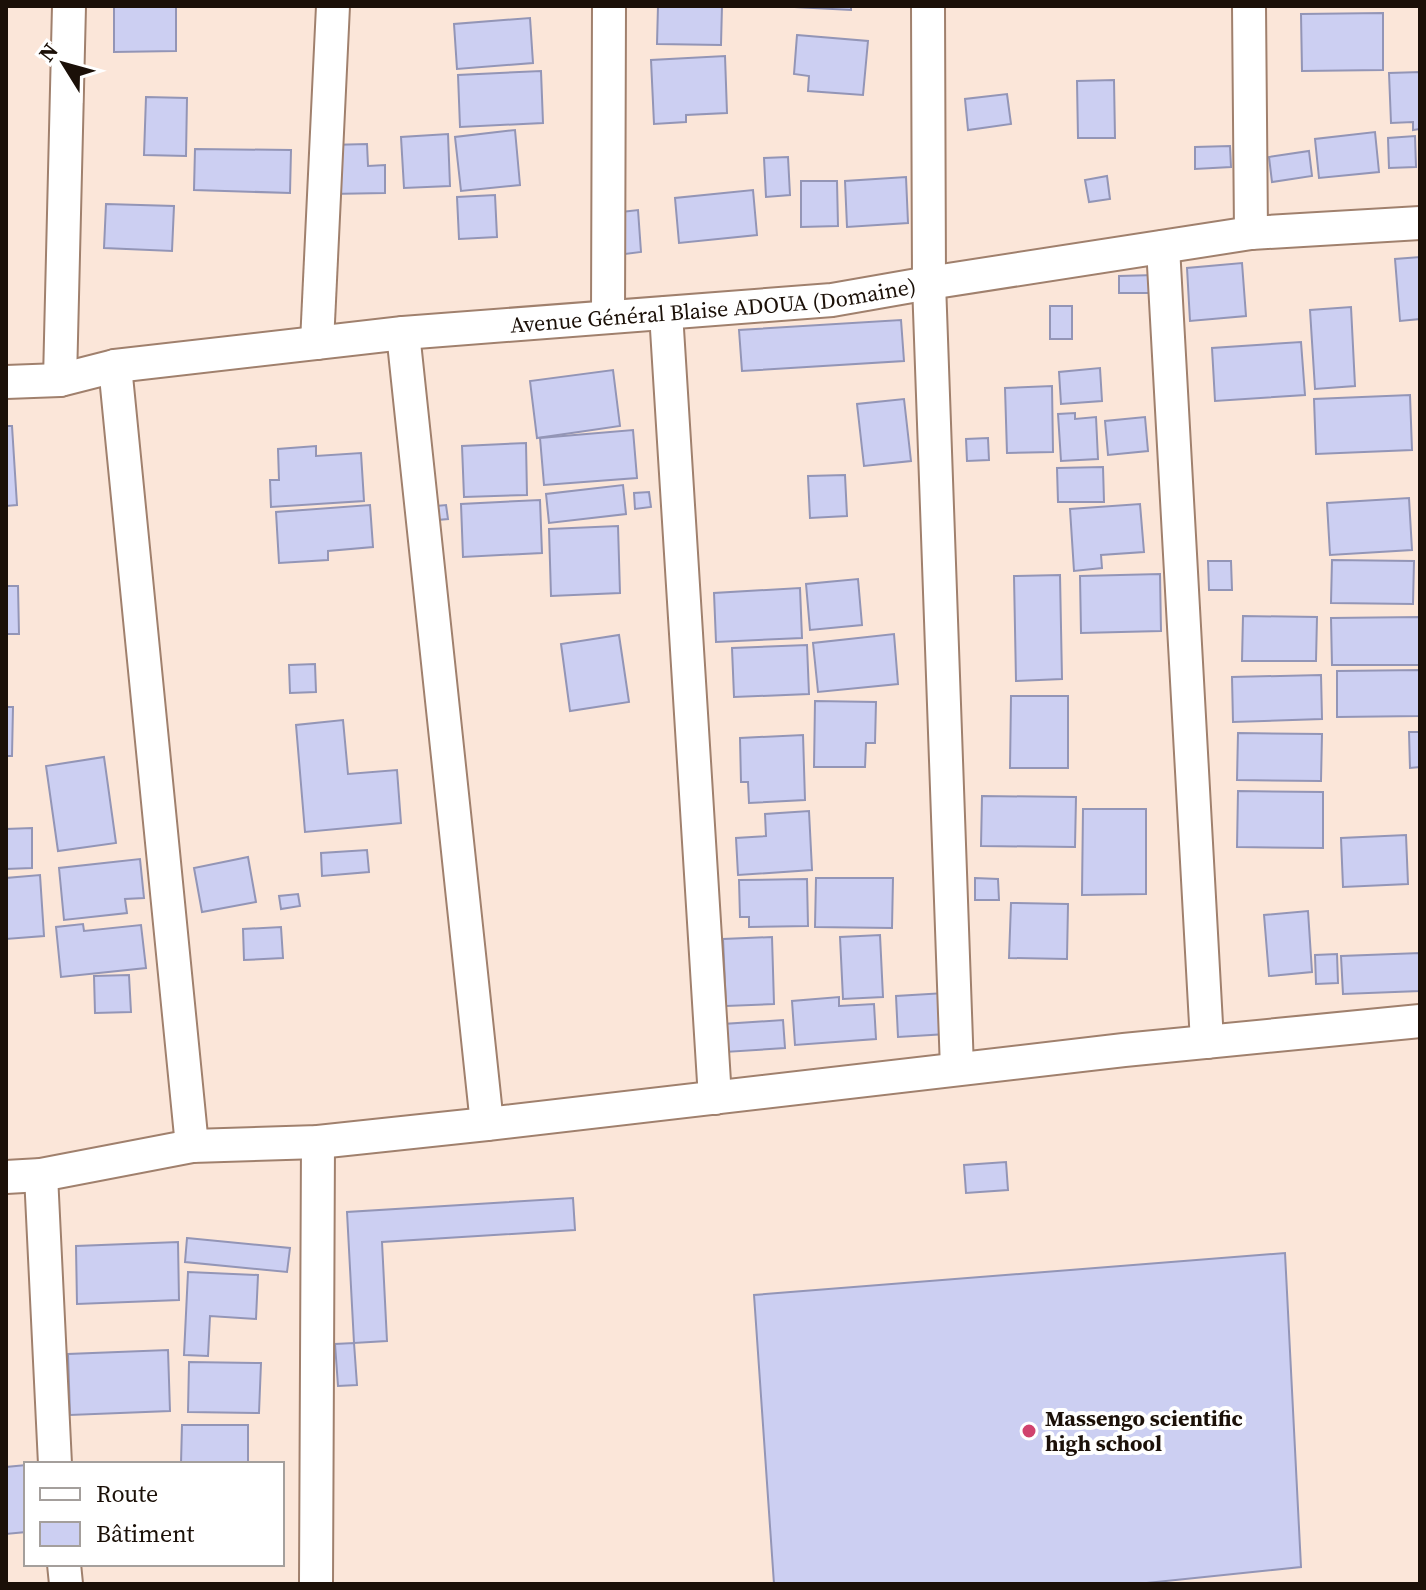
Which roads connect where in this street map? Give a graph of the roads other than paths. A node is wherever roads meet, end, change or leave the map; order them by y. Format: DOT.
graph roads {
  1 [pos="69,6"];
  2 [pos="333,6"];
  3 [pos="609,6"];
  4 [pos="928,6"];
  5 [pos="1249,6"];
  6 [pos="1420,223"];
  7 [pos="1251,233"];
  8 [pos="1163,247"];
  9 [pos="929,283"];
  10 [pos="666,313"];
  11 [pos="608,317"];
  12 [pos="403,333"];
  13 [pos="317,343"];
  14 [pos="115,366"];
  15 [pos="60,380"];
  16 [pos="6,382"];
  17 [pos="1420,1021"];
  18 [pos="1207,1042"];
  19 [pos="957,1069"];
  20 [pos="715,1098"];
  21 [pos="487,1124"];
  22 [pos="318,1142"];
  23 [pos="192,1146"];
  24 [pos="41,1175"];
  25 [pos="6,1177"];
  26 [pos="55,1462"];
  27 [pos="316,1584"];
  1 -- 15 [label="street"];
  2 -- 13 [label="street"];
  3 -- 11 [label="street"];
  4 -- 9 [label="street"];
  5 -- 7 [label="street"];
  6 -- 7 [label="street, Avenue Général Blaise ADOUA (Domaine)"];
  7 -- 8 [label="street, Avenue Général Blaise ADOUA (Domaine)"];
  8 -- 9 [label="street, Avenue Général Blaise ADOUA (Domaine)"];
  8 -- 18 [label="street"];
  9 -- 10 [label="street, Avenue Général Blaise ADOUA (Domaine)"];
  9 -- 19 [label="street"];
  10 -- 11 [label="street, Avenue Général Blaise ADOUA (Domaine)"];
  10 -- 20 [label="street"];
  11 -- 12 [label="street, Avenue Général Blaise ADOUA (Domaine)"];
  12 -- 13 [label="street, Avenue Général Blaise ADOUA (Domaine)"];
  12 -- 21 [label="street"];
  13 -- 14 [label="street, Avenue Général Blaise ADOUA (Domaine)"];
  14 -- 15 [label="street, Avenue Général Blaise ADOUA (Domaine)"];
  14 -- 23 [label="street"];
  15 -- 16 [label="street, Avenue Général Blaise ADOUA (Domaine)"];
  17 -- 18 [label="street"];
  18 -- 19 [label="street"];
  19 -- 20 [label="street"];
  20 -- 21 [label="street"];
  21 -- 22 [label="street"];
  22 -- 23 [label="street"];
  22 -- 27 [label="street"];
  23 -- 24 [label="street"];
  24 -- 25 [label="street"];
  24 -- 26 [label="street"];
}
